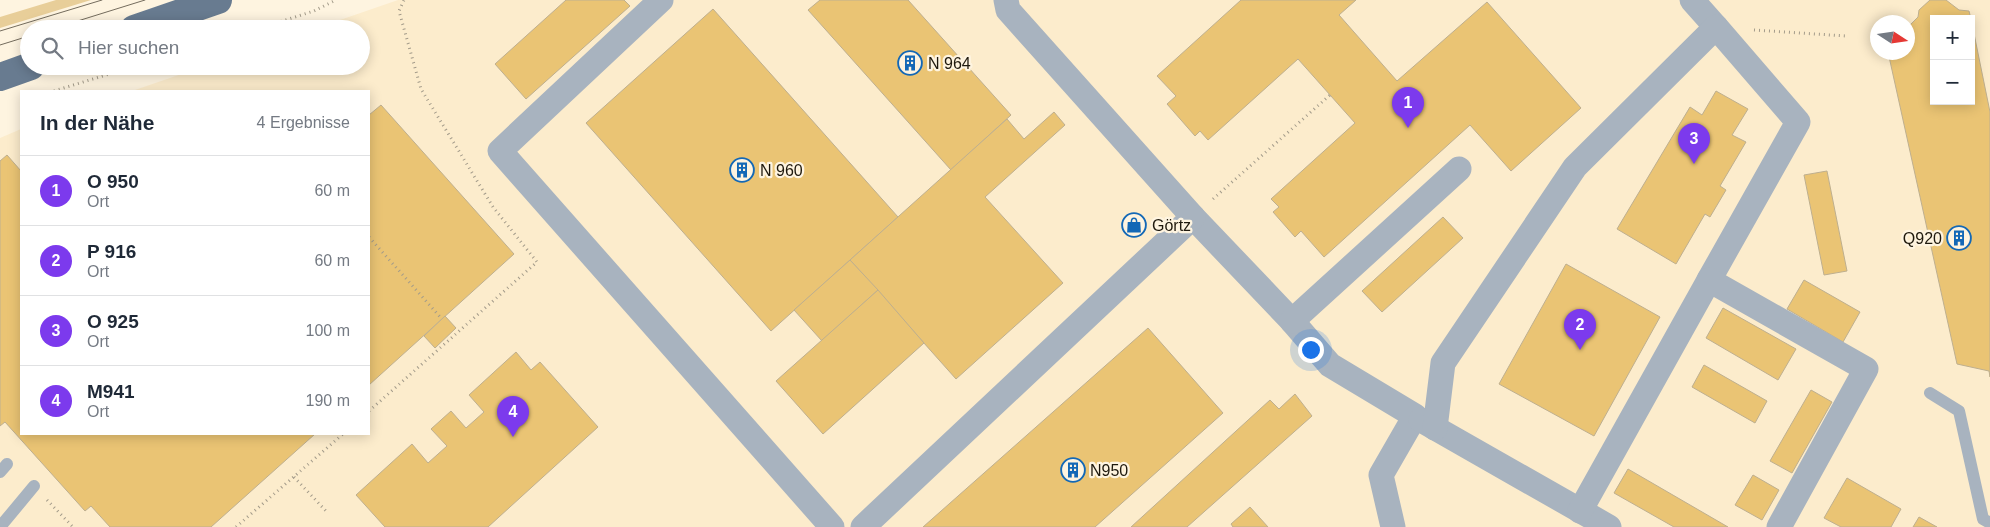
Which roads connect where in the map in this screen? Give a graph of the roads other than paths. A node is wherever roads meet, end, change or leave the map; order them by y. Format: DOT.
graph roads {
  1 [pos="218,0"];
  2 [pos="661,0"];
  3 [pos="1006,0"];
  4 [pos="1692,0"];
  5 [pos="160,20"];
  6 [pos="1716,27"];
  7 [pos="20,70"];
  8 [pos="0,77"];
  9 [pos="1459,169"];
  10 [pos="1193,217"];
  11 [pos="1709,280"];
  12 [pos="1292,321"];
  13 [pos="1930,392"];
  14 [pos="1425,422"];
  15 [pos="34,486"];
  16 [pos="1580,511"];
  17 [pos="1990,523"];
  18 [pos="0,527"];
  19 [pos="832,527"];
  20 [pos="864,527"];
  21 [pos="1393,527"];
  22 [pos="1610,527"];
  23 [pos="1779,527"];
  1 -- 5 [label="main road"];
  2 -- 19 [label="street"];
  3 -- 10 [label="street"];
  4 -- 6 [label="street"];
  6 -- 11 [label="street"];
  6 -- 14 [label="street"];
  7 -- 8 [label="main road"];
  9 -- 12 [label="street"];
  10 -- 12 [label="street"];
  10 -- 20 [label="street"];
  11 -- 16 [label="street"];
  11 -- 23 [label="street"];
  12 -- 14 [label="street"];
  13 -- 17 [label="lane"];
  14 -- 16 [label="street"];
  14 -- 21 [label="street"];
  15 -- 18 [label="lane"];
  16 -- 22 [label="street"];
}
